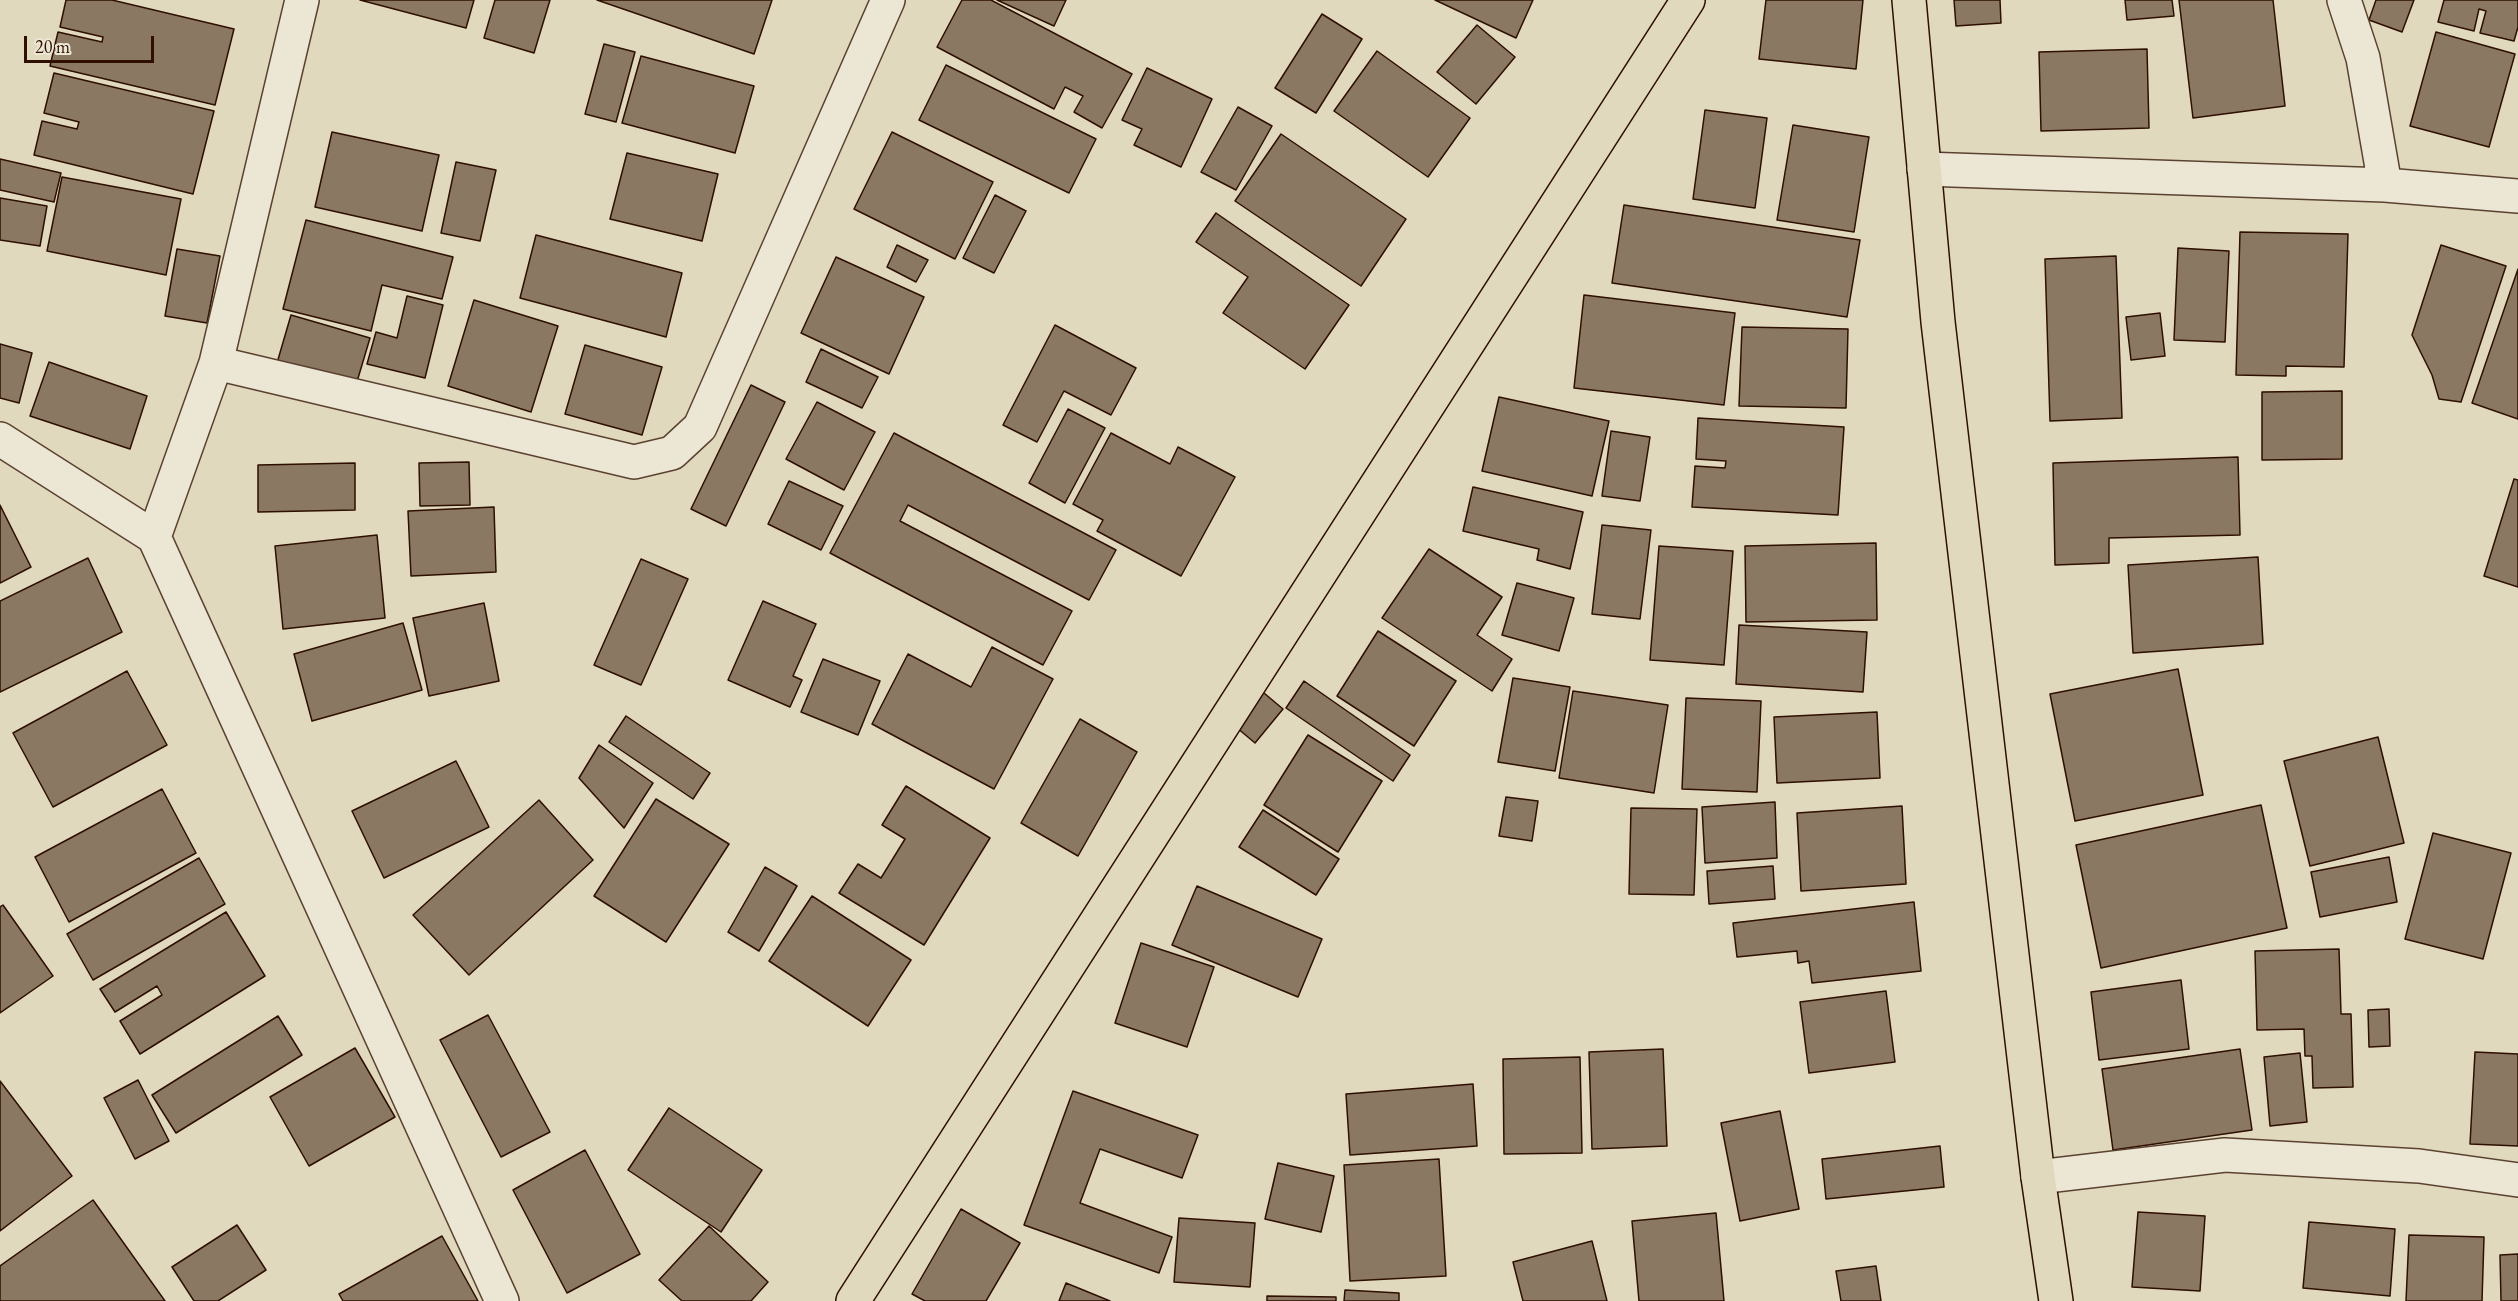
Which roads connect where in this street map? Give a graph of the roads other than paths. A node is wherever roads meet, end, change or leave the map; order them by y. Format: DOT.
graph roads {
  1 [pos="302,0"];
  2 [pos="888,0"];
  3 [pos="1688,0"];
  4 [pos="1909,0"];
  5 [pos="2344,0"];
  6 [pos="1924,169"];
  7 [pos="2385,184"];
  8 [pos="2518,196"];
  9 [pos="216,363"];
  10 [pos="0,439"];
  11 [pos="154,537"];
  12 [pos="2038,1177"];
  13 [pos="2518,1180"];
  14 [pos="502,1301"];
  15 [pos="853,1301"];
  16 [pos="2056,1301"];
  1 -- 9 [label="street"];
  2 -- 9 [label="street"];
  3 -- 15 [label="main road"];
  4 -- 6 [label="main road"];
  5 -- 7 [label="street"];
  6 -- 7 [label="street"];
  6 -- 12 [label="main road"];
  7 -- 8 [label="street"];
  9 -- 11 [label="street"];
  10 -- 11 [label="street"];
  11 -- 14 [label="street"];
  12 -- 13 [label="street"];
  12 -- 16 [label="main road"];
}
